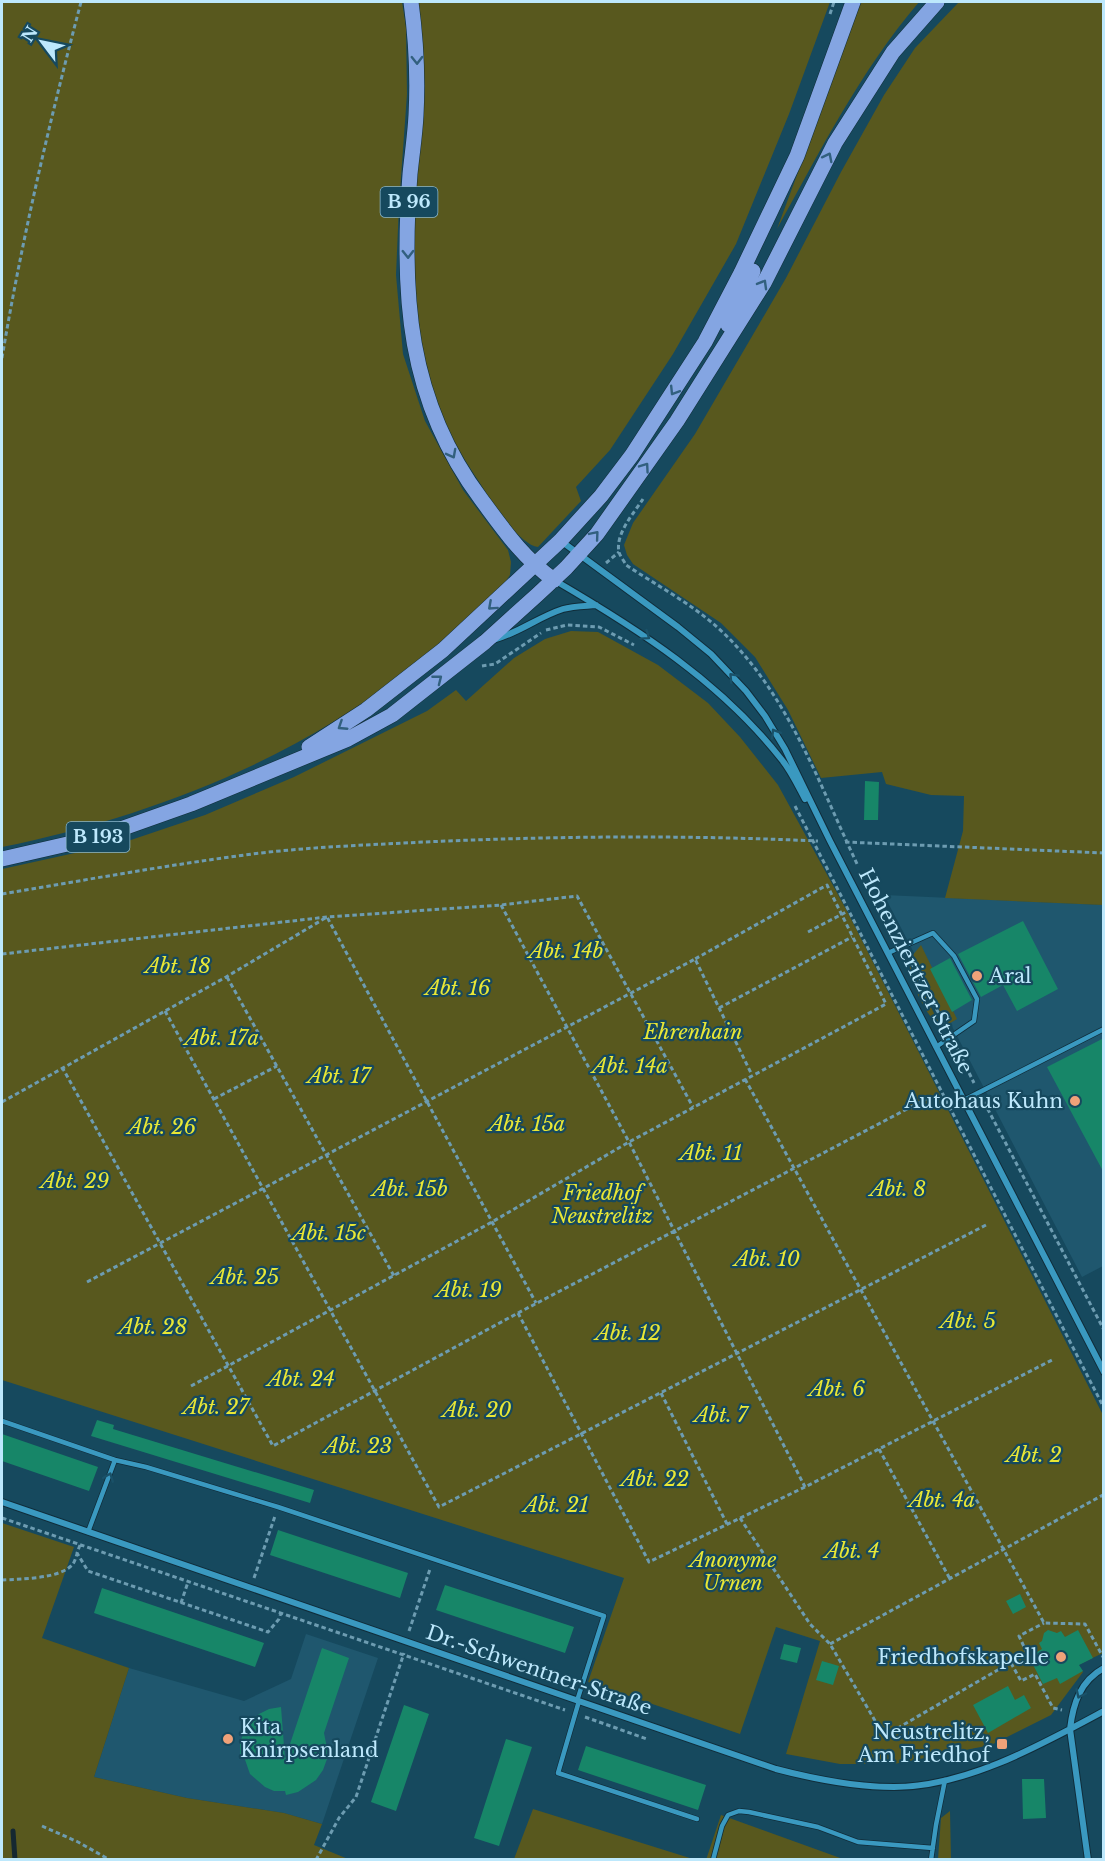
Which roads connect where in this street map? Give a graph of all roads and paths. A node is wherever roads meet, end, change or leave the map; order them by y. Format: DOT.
graph roads {
  1 [pos="81,2"];
  2 [pos="411,2"];
  3 [pos="834,2"];
  4 [pos="853,2"];
  5 [pos="937,2"];
  6 [pos="827,22"];
  7 [pos="797,156"];
  8 [pos="2,358"];
  9 [pos="709,369"];
  10 [pos="560,541"];
  11 [pos="579,555"];
  12 [pos="534,565"];
  13 [pos="554,580"];
  14 [pos="597,604"];
  15 [pos="485,642"];
  16 [pos="640,648"];
  17 [pos="462,660"];
  18 [pos="282,765"];
  19 [pos="794,803"];
  20 [pos="812,840"];
  21 [pos="830,841"];
  22 [pos="1104,853"];
  23 [pos="2,859"];
  24 [pos="2,894"];
  25 [pos="501,905"];
  26 [pos="848,911"];
  27 [pos="842,914"];
  28 [pos="327,917"];
  29 [pos="808,932"];
  30 [pos="853,936"];
  31 [pos="888,953"];
  32 [pos="2,954"];
  33 [pos="695,959"];
  34 [pos="226,977"];
  35 [pos="631,994"];
  36 [pos="719,1008"];
  37 [pos="165,1011"];
  38 [pos="567,1027"];
  39 [pos="1104,1029"];
  40 [pos="936,1047"];
  41 [pos="277,1066"];
  42 [pos="62,1067"];
  43 [pos="752,1075"];
  44 [pos="745,1079"];
  45 [pos="930,1097"];
  46 [pos="214,1100"];
  47 [pos="964,1100"];
  48 [pos="2,1102"];
  49 [pos="427,1102"];
  50 [pos="693,1107"];
  51 [pos="629,1142"];
  52 [pos="327,1155"];
  53 [pos="794,1168"];
  54 [pos="263,1189"];
  55 [pos="492,1222"];
  56 [pos="986,1225"];
  57 [pos="674,1231"];
  58 [pos="160,1243"];
  59 [pos="394,1276"];
  60 [pos="87,1282"];
  61 [pos="861,1290"];
  62 [pos="536,1303"];
  63 [pos="331,1311"];
  64 [pos="518,1313"];
  65 [pos="737,1354"];
  66 [pos="1052,1360"];
  67 [pos="229,1366"];
  68 [pos="1104,1372"];
  69 [pos="191,1386"];
  70 [pos="375,1391"];
  71 [pos="661,1393"];
  72 [pos="1104,1408"];
  73 [pos="2,1421"];
  74 [pos="933,1421"];
  75 [pos="581,1434"];
  76 [pos="879,1449"];
  77 [pos="115,1460"];
  78 [pos="805,1487"];
  79 [pos="1103,1495"];
  80 [pos="2,1502"];
  81 [pos="278,1507"];
  82 [pos="2,1518"];
  83 [pos="740,1518"];
  84 [pos="727,1524"];
  85 [pos="88,1532"];
  86 [pos="80,1545"];
  87 [pos="1003,1550"];
  88 [pos="77,1553"];
  89 [pos="433,1559"];
  90 [pos="192,1568"];
  91 [pos="2,1580"];
  92 [pos="950,1580"];
  93 [pos="188,1581"];
  94 [pos="250,1588"];
  95 [pos="181,1603"];
  96 [pos="281,1613"];
  97 [pos="1044,1623"];
  98 [pos="407,1642"];
  99 [pos="830,1644"];
  100 [pos="404,1655"];
  101 [pos="1104,1658"];
  102 [pos="1011,1663"];
  103 [pos="1104,1668"];
  104 [pos="578,1701"];
  105 [pos="1104,1711"];
  106 [pos="1072,1712"];
  107 [pos="575,1714"];
  108 [pos="1070,1730"];
  109 [pos="650,1740"];
  110 [pos="945,1780"];
  111 [pos="697,1819"];
  112 [pos="42,1826"];
  113 [pos="933,1848"];
  114 [pos="110,1860"];
  115 [pos="316,1860"];
  116 [pos="713,1860"];
  117 [pos="931,1860"];
  118 [pos="1088,1860"];
  1 -- 8 [label="path"];
  2 -- 12 [label="main road, B 96, one-way"];
  3 -- 6 [label="path"];
  4 -- 7 [label="main road"];
  9 -- 5 [label="main road, one-way"];
  7 -- 9 [label="main road"];
  7 -- 10 [label="main road, one-way"];
  11 -- 9 [label="main road, one-way"];
  10 -- 11 [label="street, Hohenzieritzer Straße"];
  10 -- 12 [label="main road"];
  11 -- 13 [label="main road"];
  21 -- 11 [label="street, Hohenzieritzer Straße, one-way"];
  12 -- 13 [label="main road"];
  12 -- 18 [label="main road, B 193, one-way"];
  13 -- 14 [label="street, Hohenzieritzer Straße"];
  13 -- 15 [label="main road, B 193"];
  14 -- 15 [label="street"];
  14 -- 21 [label="street, Hohenzieritzer Straße, one-way"];
  15 -- 17 [label="main road, B 193"];
  16 -- 17 [label="path"];
  18 -- 17 [label="main road, B 193, one-way"];
  18 -- 23 [label="main road, B 193"];
  19 -- 20 [label="path"];
  20 -- 21 [label="path"];
  20 -- 24 [label="path"];
  20 -- 26 [label="path"];
  21 -- 22 [label="path"];
  21 -- 31 [label="street, Hohenzieritzer Straße"];
  25 -- 28 [label="path"];
  25 -- 35 [label="path"];
  25 -- 38 [label="path"];
  26 -- 27 [label="path"];
  26 -- 72 [label="path"];
  27 -- 29 [label="path"];
  27 -- 30 [label="path"];
  27 -- 33 [label="path"];
  28 -- 32 [label="path"];
  28 -- 34 [label="path"];
  28 -- 49 [label="path"];
  30 -- 36 [label="path"];
  30 -- 43 [label="path"];
  31 -- 40 [label="street, Hohenzieritzer Straße"];
  31 -- 40 [label="lane"];
  33 -- 35 [label="path"];
  33 -- 36 [label="path"];
  34 -- 37 [label="path"];
  34 -- 41 [label="path"];
  35 -- 38 [label="path"];
  35 -- 50 [label="path"];
  36 -- 43 [label="path"];
  37 -- 42 [label="path"];
  37 -- 46 [label="path"];
  38 -- 49 [label="path"];
  38 -- 51 [label="path"];
  39 -- 47 [label="lane"];
  40 -- 47 [label="street, Hohenzieritzer Straße"];
  41 -- 46 [label="path"];
  41 -- 52 [label="path"];
  42 -- 48 [label="path"];
  42 -- 58 [label="path"];
  43 -- 44 [label="path"];
  44 -- 50 [label="path"];
  44 -- 53 [label="path"];
  45 -- 53 [label="path"];
  46 -- 54 [label="path"];
  47 -- 68 [label="street, Hohenzieritzer Straße"];
  49 -- 52 [label="path"];
  49 -- 55 [label="path"];
  50 -- 51 [label="path"];
  51 -- 55 [label="path"];
  51 -- 57 [label="path"];
  52 -- 54 [label="path"];
  52 -- 59 [label="path"];
  53 -- 57 [label="path"];
  53 -- 61 [label="path"];
  54 -- 58 [label="path"];
  54 -- 63 [label="path"];
  55 -- 59 [label="path"];
  55 -- 62 [label="path"];
  56 -- 61 [label="path"];
  57 -- 62 [label="path"];
  57 -- 65 [label="path"];
  58 -- 60 [label="path"];
  58 -- 67 [label="path"];
  59 -- 63 [label="path"];
  61 -- 65 [label="path"];
  61 -- 74 [label="path"];
  62 -- 64 [label="path"];
  63 -- 67 [label="path"];
  63 -- 70 [label="path"];
  64 -- 70 [label="path"];
  64 -- 75 [label="path"];
  65 -- 71 [label="path"];
  65 -- 78 [label="path"];
  66 -- 74 [label="path"];
  67 -- 69 [label="path"];
  67 -- 70 [label="path"];
  70 -- 75 [label="path"];
  71 -- 75 [label="path"];
  71 -- 84 [label="path"];
  73 -- 77 [label="lane"];
  74 -- 76 [label="path"];
  74 -- 87 [label="path"];
  75 -- 84 [label="path"];
  76 -- 78 [label="path"];
  76 -- 92 [label="path"];
  77 -- 81 [label="lane"];
  85 -- 77 [label="lane, one-way"];
  78 -- 83 [label="path"];
  79 -- 87 [label="path"];
  80 -- 85 [label="street, Dr.-Schwentner-Straße"];
  81 -- 89 [label="lane"];
  81 -- 94 [label="path"];
  82 -- 86 [label="path"];
  83 -- 84 [label="path"];
  83 -- 99 [label="path"];
  85 -- 90 [label="street, Dr.-Schwentner-Straße"];
  86 -- 88 [label="path"];
  86 -- 93 [label="path"];
  87 -- 92 [label="path"];
  87 -- 97 [label="path"];
  88 -- 91 [label="path"];
  88 -- 95 [label="path"];
  89 -- 98 [label="path"];
  89 -- 104 [label="lane"];
  90 -- 93 [label="path"];
  90 -- 94 [label="street, Dr.-Schwentner-Straße"];
  92 -- 99 [label="path"];
  93 -- 95 [label="path"];
  93 -- 96 [label="path"];
  94 -- 98 [label="street, Dr.-Schwentner-Straße"];
  95 -- 96 [label="path"];
  96 -- 100 [label="path"];
  97 -- 101 [label="path"];
  97 -- 102 [label="path"];
  98 -- 100 [label="path"];
  98 -- 104 [label="street, Dr.-Schwentner-Straße"];
  99 -- 102 [label="path"];
  100 -- 107 [label="path"];
  100 -- 115 [label="path"];
  102 -- 106 [label="path"];
  103 -- 106 [label="street, one-way"];
  104 -- 107 [label="lane"];
  104 -- 110 [label="street, Dr.-Schwentner-Straße"];
  105 -- 108 [label="street, Dr.-Schwentner-Straße"];
  106 -- 108 [label="street"];
  107 -- 109 [label="path"];
  107 -- 111 [label="lane"];
  108 -- 110 [label="street, Dr.-Schwentner-Straße"];
  108 -- 118 [label="street"];
  110 -- 113 [label="lane"];
  112 -- 114 [label="path"];
  113 -- 116 [label="lane"];
  113 -- 117 [label="lane"];
}
